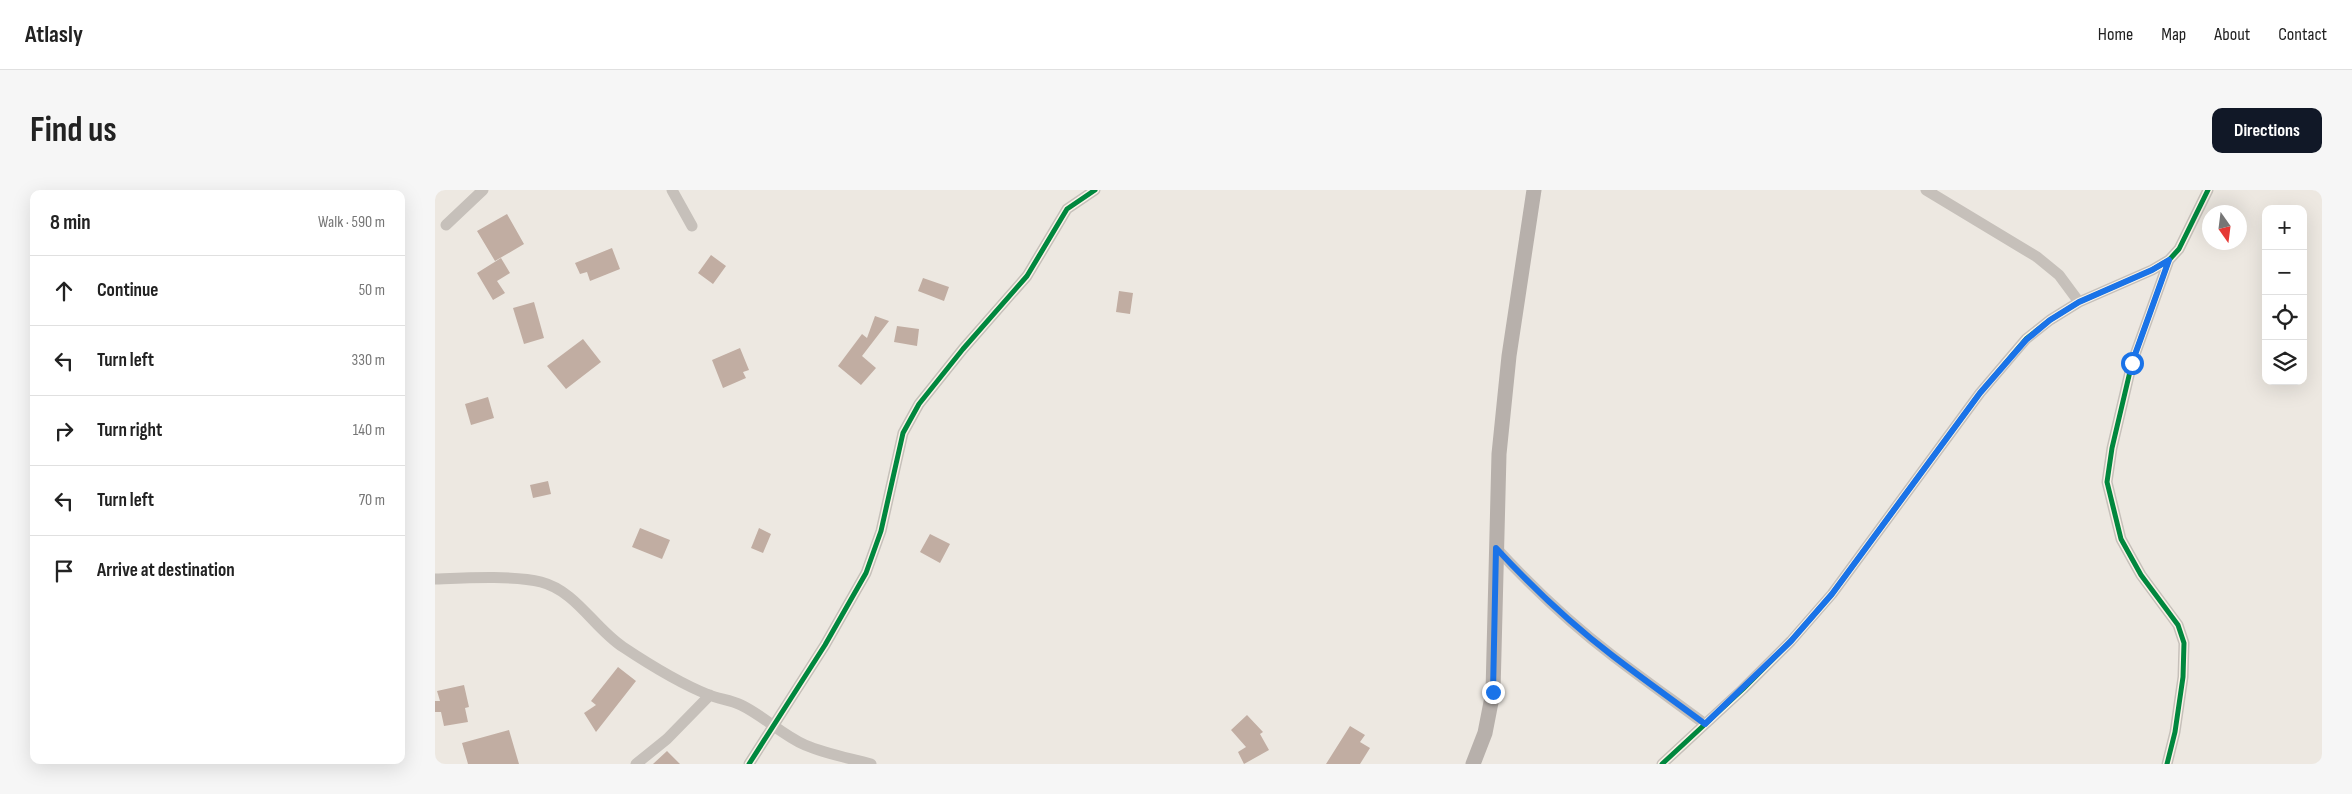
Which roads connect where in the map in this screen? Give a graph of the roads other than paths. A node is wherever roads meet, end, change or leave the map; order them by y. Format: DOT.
graph roads {
  1 [pos="483,190"];
  2 [pos="672,190"];
  3 [pos="1095,190"];
  4 [pos="1534,190"];
  5 [pos="1926,190"];
  6 [pos="2208,190"];
  7 [pos="446,225"];
  8 [pos="692,226"];
  9 [pos="2169,260"];
  10 [pos="2079,302"];
  11 [pos="1496,548"];
  12 [pos="435,579"];
  13 [pos="710,696"];
  14 [pos="1705,724"];
  15 [pos="773,727"];
  16 [pos="636,764"];
  17 [pos="749,764"];
  18 [pos="871,764"];
  19 [pos="1473,764"];
  20 [pos="1662,764"];
  21 [pos="2167,764"];
  1 -- 7 [label="street"];
  2 -- 8 [label="street"];
  3 -- 15 [label="street"];
  4 -- 11 [label="main road"];
  5 -- 10 [label="street"];
  6 -- 9 [label="street"];
  9 -- 10 [label="street"];
  9 -- 21 [label="street"];
  10 -- 14 [label="street"];
  11 -- 14 [label="street"];
  11 -- 19 [label="main road"];
  12 -- 13 [label="street"];
  13 -- 15 [label="street"];
  13 -- 16 [label="street"];
  14 -- 20 [label="street"];
  15 -- 17 [label="street"];
  15 -- 18 [label="street"];
}
